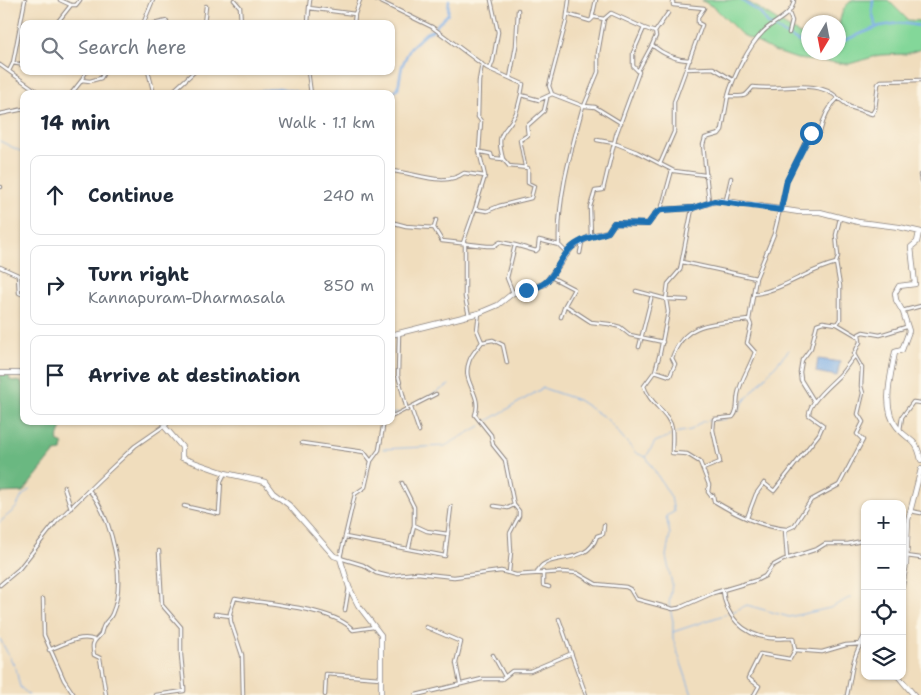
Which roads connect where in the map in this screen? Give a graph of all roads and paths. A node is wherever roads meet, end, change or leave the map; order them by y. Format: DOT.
graph roads {
  1 [pos="25,0"];
  2 [pos="60,0"];
  3 [pos="80,0"];
  4 [pos="152,0"];
  5 [pos="234,0"];
  6 [pos="310,0"];
  7 [pos="360,0"];
  8 [pos="376,0"];
  9 [pos="490,0"];
  10 [pos="569,0"];
  11 [pos="596,0"];
  12 [pos="794,0"];
  13 [pos="671,1"];
  14 [pos="71,5"];
  15 [pos="206,6"];
  16 [pos="309,8"];
  17 [pos="518,10"];
  18 [pos="567,12"];
  19 [pos="668,13"];
  20 [pos="789,13"];
  21 [pos="355,14"];
  22 [pos="604,18"];
  23 [pos="592,19"];
  24 [pos="21,20"];
  25 [pos="59,20"];
  26 [pos="144,20"];
  27 [pos="204,20"];
  28 [pos="241,20"];
  29 [pos="308,20"];
  30 [pos="354,20"];
  31 [pos="20,26"];
  32 [pos="644,28"];
  33 [pos="655,32"];
  34 [pos="789,33"];
  35 [pos="652,45"];
  36 [pos="690,60"];
  37 [pos="13,63"];
  38 [pos="20,64"];
  39 [pos="482,64"];
  40 [pos="0,65"];
  41 [pos="490,69"];
  42 [pos="639,69"];
  43 [pos="686,69"];
  44 [pos="9,70"];
  45 [pos="84,75"];
  46 [pos="103,75"];
  47 [pos="149,75"];
  48 [pos="191,75"];
  49 [pos="309,75"];
  50 [pos="510,78"];
  51 [pos="82,80"];
  52 [pos="733,80"];
  53 [pos="921,80"];
  54 [pos="34,90"];
  55 [pos="74,90"];
  56 [pos="153,90"];
  57 [pos="174,90"];
  58 [pos="310,90"];
  59 [pos="521,96"];
  60 [pos="549,96"];
  61 [pos="728,96"];
  62 [pos="838,98"];
  63 [pos="584,106"];
  64 [pos="20,110"];
  65 [pos="0,114"];
  66 [pos="621,123"];
  67 [pos="597,140"];
  68 [pos="614,143"];
  69 [pos="480,152"];
  70 [pos="503,159"];
  71 [pos="660,164"];
  72 [pos="526,167"];
  73 [pos="672,170"];
  74 [pos="395,171"];
  75 [pos="705,175"];
  76 [pos="920,175"];
  77 [pos="486,176"];
  78 [pos="731,178"];
  79 [pos="921,181"];
  80 [pos="726,201"];
  81 [pos="709,202"];
  82 [pos="693,208"];
  83 [pos="475,209"];
  84 [pos="661,210"];
  85 [pos="781,210"];
  86 [pos="840,218"];
  87 [pos="436,220"];
  88 [pos="395,223"];
  89 [pos="434,228"];
  90 [pos="920,232"];
  91 [pos="591,236"];
  92 [pos="582,242"];
  93 [pos="464,243"];
  94 [pos="515,245"];
  95 [pos="558,245"];
  96 [pos="567,253"];
  97 [pos="580,253"];
  98 [pos="682,262"];
  99 [pos="836,263"];
  100 [pos="0,267"];
  101 [pos="550,277"];
  102 [pos="756,278"];
  103 [pos="636,291"];
  104 [pos="20,293"];
  105 [pos="513,293"];
  106 [pos="754,294"];
  107 [pos="652,295"];
  108 [pos="666,299"];
  109 [pos="687,300"];
  110 [pos="565,305"];
  111 [pos="921,306"];
  112 [pos="902,310"];
  113 [pos="479,313"];
  114 [pos="469,316"];
  115 [pos="561,317"];
  116 [pos="749,320"];
  117 [pos="837,324"];
  118 [pos="906,327"];
  119 [pos="399,333"];
  120 [pos="395,334"];
  121 [pos="859,337"];
  122 [pos="641,338"];
  123 [pos="482,342"];
  124 [pos="662,342"];
  125 [pos="639,347"];
  126 [pos="854,356"];
  127 [pos="506,363"];
  128 [pos="655,371"];
  129 [pos="0,373"];
  130 [pos="20,373"];
  131 [pos="436,394"];
  132 [pos="814,400"];
  133 [pos="921,403"];
  134 [pos="407,408"];
  135 [pos="411,408"];
  136 [pos="395,415"];
  137 [pos="383,425"];
  138 [pos="164,426"];
  139 [pos="420,431"];
  140 [pos="900,431"];
  141 [pos="302,443"];
  142 [pos="921,460"];
  143 [pos="371,461"];
  144 [pos="703,469"];
  145 [pos="921,471"];
  146 [pos="225,473"];
  147 [pos="402,483"];
  148 [pos="64,487"];
  149 [pos="90,489"];
  150 [pos="514,505"];
  151 [pos="184,506"];
  152 [pos="494,506"];
  153 [pos="451,507"];
  154 [pos="71,508"];
  155 [pos="910,511"];
  156 [pos="921,513"];
  157 [pos="747,518"];
  158 [pos="604,524"];
  159 [pos="414,525"];
  160 [pos="786,530"];
  161 [pos="906,533"];
  162 [pos="448,534"];
  163 [pos="345,536"];
  164 [pos="861,541"];
  165 [pos="409,547"];
  166 [pos="159,551"];
  167 [pos="906,556"];
  168 [pos="340,558"];
  169 [pos="787,558"];
  170 [pos="921,558"];
  171 [pos="509,572"];
  172 [pos="537,572"];
  173 [pos="543,572"];
  174 [pos="0,585"];
  175 [pos="349,587"];
  176 [pos="549,587"];
  177 [pos="723,591"];
  178 [pos="43,599"];
  179 [pos="345,610"];
  180 [pos="215,614"];
  181 [pos="231,616"];
  182 [pos="559,619"];
  183 [pos="374,627"];
  184 [pos="426,627"];
  185 [pos="94,640"];
  186 [pos="861,644"];
  187 [pos="861,646"];
  188 [pos="50,650"];
  189 [pos="795,650"];
  190 [pos="570,654"];
  191 [pos="493,655"];
  192 [pos="504,675"];
  193 [pos="380,678"];
  194 [pos="901,680"];
  195 [pos="460,683"];
  196 [pos="74,695"];
  197 [pos="106,695"];
  198 [pos="156,695"];
  199 [pos="243,695"];
  200 [pos="325,695"];
  201 [pos="381,695"];
  202 [pos="416,695"];
  203 [pos="586,695"];
  204 [pos="754,695"];
  205 [pos="848,695"];
  206 [pos="914,695"];
  1 -- 24 [label="street"];
  2 -- 14 [label="street"];
  3 -- 14 [label="street"];
  4 -- 26 [label="street"];
  5 -- 28 [label="street"];
  6 -- 16 [label="street"];
  7 -- 21 [label="street"];
  8 -- 39 [label="street"];
  9 -- 41 [label="street"];
  10 -- 18 [label="street"];
  11 -- 23 [label="street"];
  12 -- 20 [label="street"];
  13 -- 36 [label="street"];
  14 -- 25 [label="street"];
  15 -- 27 [label="street"];
  16 -- 21 [label="street"];
  16 -- 29 [label="street"];
  17 -- 50 [label="street"];
  18 -- 23 [label="street"];
  18 -- 60 [label="street"];
  19 -- 33 [label="street"];
  20 -- 34 [label="street"];
  20 -- 52 [label="street"];
  21 -- 30 [label="street"];
  22 -- 23 [label="street"];
  22 -- 32 [label="street"];
  22 -- 63 [label="street"];
  31 -- 37 [label="street"];
  32 -- 33 [label="street"];
  32 -- 42 [label="street"];
  33 -- 35 [label="street"];
  35 -- 36 [label="street"];
  35 -- 42 [label="street"];
  36 -- 43 [label="street"];
  37 -- 38 [label="street"];
  37 -- 44 [label="street"];
  39 -- 41 [label="street"];
  39 -- 69 [label="street"];
  40 -- 44 [label="street"];
  41 -- 50 [label="street"];
  42 -- 66 [label="street"];
  43 -- 52 [label="street"];
  43 -- 71 [label="street"];
  44 -- 54 [label="street"];
  45 -- 51 [label="street"];
  46 -- 51 [label="street"];
  47 -- 56 [label="street"];
  48 -- 57 [label="street"];
  49 -- 58 [label="street"];
  50 -- 59 [label="street"];
  51 -- 55 [label="street"];
  52 -- 61 [label="street"];
  53 -- 62 [label="street"];
  59 -- 60 [label="street"];
  59 -- 70 [label="street"];
  60 -- 63 [label="street"];
  60 -- 72 [label="street"];
  61 -- 62 [label="street"];
  61 -- 75 [label="street"];
  62 -- 85 [label="street"];
  63 -- 66 [label="street"];
  63 -- 95 [label="street"];
  64 -- 65 [label="street"];
  66 -- 68 [label="street"];
  67 -- 68 [label="street"];
  68 -- 71 [label="street"];
  68 -- 91 [label="street"];
  69 -- 70 [label="street"];
  69 -- 77 [label="street"];
  70 -- 72 [label="street"];
  71 -- 73 [label="street"];
  72 -- 83 [label="street"];
  73 -- 75 [label="street"];
  73 -- 84 [label="street"];
  74 -- 77 [label="street"];
  75 -- 81 [label="street"];
  76 -- 79 [label="street"];
  77 -- 83 [label="street"];
  78 -- 80 [label="street"];
  80 -- 81 [label="main road"];
  80 -- 85 [label="main road"];
  81 -- 82 [label="main road"];
  82 -- 84 [label="main road"];
  82 -- 98 [label="street"];
  83 -- 93 [label="street"];
  84 -- 91 [label="main road"];
  85 -- 86 [label="main road"];
  85 -- 102 [label="street"];
  86 -- 90 [label="main road"];
  86 -- 99 [label="street"];
  87 -- 89 [label="street"];
  88 -- 89 [label="street"];
  89 -- 93 [label="street"];
  90 -- 112 [label="main road"];
  91 -- 92 [label="main road"];
  92 -- 96 [label="main road"];
  92 -- 97 [label="street"];
  93 -- 94 [label="street"];
  93 -- 114 [label="street"];
  94 -- 95 [label="street"];
  94 -- 105 [label="street"];
  95 -- 96 [label="street"];
  96 -- 101 [label="main road"];
  98 -- 102 [label="street"];
  98 -- 108 [label="street"];
  99 -- 106 [label="street"];
  99 -- 117 [label="street"];
  100 -- 104 [label="street"];
  101 -- 105 [label="main road"];
  101 -- 110 [label="street"];
  102 -- 106 [label="street"];
  103 -- 107 [label="street"];
  105 -- 113 [label="main road"];
  106 -- 116 [label="street"];
  107 -- 108 [label="street"];
  107 -- 122 [label="street"];
  108 -- 109 [label="street"];
  108 -- 124 [label="street"];
  110 -- 115 [label="street"];
  110 -- 122 [label="street"];
  111 -- 112 [label="street"];
  112 -- 118 [label="main road"];
  113 -- 114 [label="main road"];
  113 -- 123 [label="street"];
  114 -- 119 [label="main road"];
  116 -- 128 [label="street"];
  116 -- 144 [label="street"];
  117 -- 121 [label="street"];
  117 -- 132 [label="street"];
  118 -- 121 [label="street"];
  118 -- 140 [label="main road"];
  119 -- 120 [label="main road"];
  119 -- 134 [label="street"];
  121 -- 126 [label="street"];
  122 -- 124 [label="street"];
  122 -- 125 [label="street"];
  123 -- 127 [label="street"];
  123 -- 150 [label="street"];
  124 -- 128 [label="street"];
  126 -- 132 [label="street"];
  126 -- 160 [label="street"];
  128 -- 144 [label="street"];
  129 -- 130 [label="main road"];
  131 -- 135 [label="street"];
  132 -- 157 [label="street"];
  133 -- 140 [label="street"];
  134 -- 135 [label="street"];
  134 -- 136 [label="street"];
  135 -- 139 [label="street"];
  137 -- 143 [label="street"];
  138 -- 146 [label="main road"];
  138 -- 149 [label="street"];
  140 -- 142 [label="main road"];
  141 -- 143 [label="street"];
  143 -- 163 [label="street"];
  144 -- 157 [label="street"];
  145 -- 155 [label="main road"];
  146 -- 151 [label="street"];
  146 -- 168 [label="main road"];
  147 -- 159 [label="street"];
  148 -- 154 [label="street"];
  149 -- 154 [label="street"];
  149 -- 185 [label="street"];
  150 -- 152 [label="street"];
  150 -- 171 [label="street"];
  153 -- 162 [label="street"];
  154 -- 174 [label="street"];
  155 -- 156 [label="street"];
  155 -- 161 [label="main road"];
  157 -- 160 [label="street"];
  158 -- 172 [label="street"];
  159 -- 162 [label="street"];
  159 -- 165 [label="street"];
  160 -- 169 [label="street"];
  162 -- 165 [label="street"];
  163 -- 165 [label="street"];
  163 -- 168 [label="street"];
  164 -- 169 [label="street"];
  166 -- 198 [label="street"];
  167 -- 170 [label="street"];
  168 -- 171 [label="street"];
  168 -- 175 [label="main road"];
  169 -- 177 [label="street"];
  171 -- 172 [label="street"];
  172 -- 173 [label="street"];
  173 -- 176 [label="street"];
  173 -- 177 [label="street"];
  175 -- 179 [label="street"];
  175 -- 183 [label="main road"];
  177 -- 189 [label="street"];
  178 -- 188 [label="street"];
  180 -- 181 [label="street"];
  181 -- 183 [label="street"];
  181 -- 199 [label="street"];
  182 -- 190 [label="street"];
  183 -- 193 [label="main road"];
  184 -- 195 [label="street"];
  185 -- 188 [label="street"];
  185 -- 197 [label="street"];
  186 -- 189 [label="street"];
  187 -- 205 [label="street"];
  188 -- 196 [label="street"];
  189 -- 204 [label="street"];
  190 -- 192 [label="street"];
  190 -- 203 [label="street"];
  191 -- 192 [label="street"];
  192 -- 195 [label="street"];
  193 -- 200 [label="street"];
  193 -- 201 [label="main road"];
  194 -- 206 [label="main road"];
  195 -- 202 [label="street"];
}
